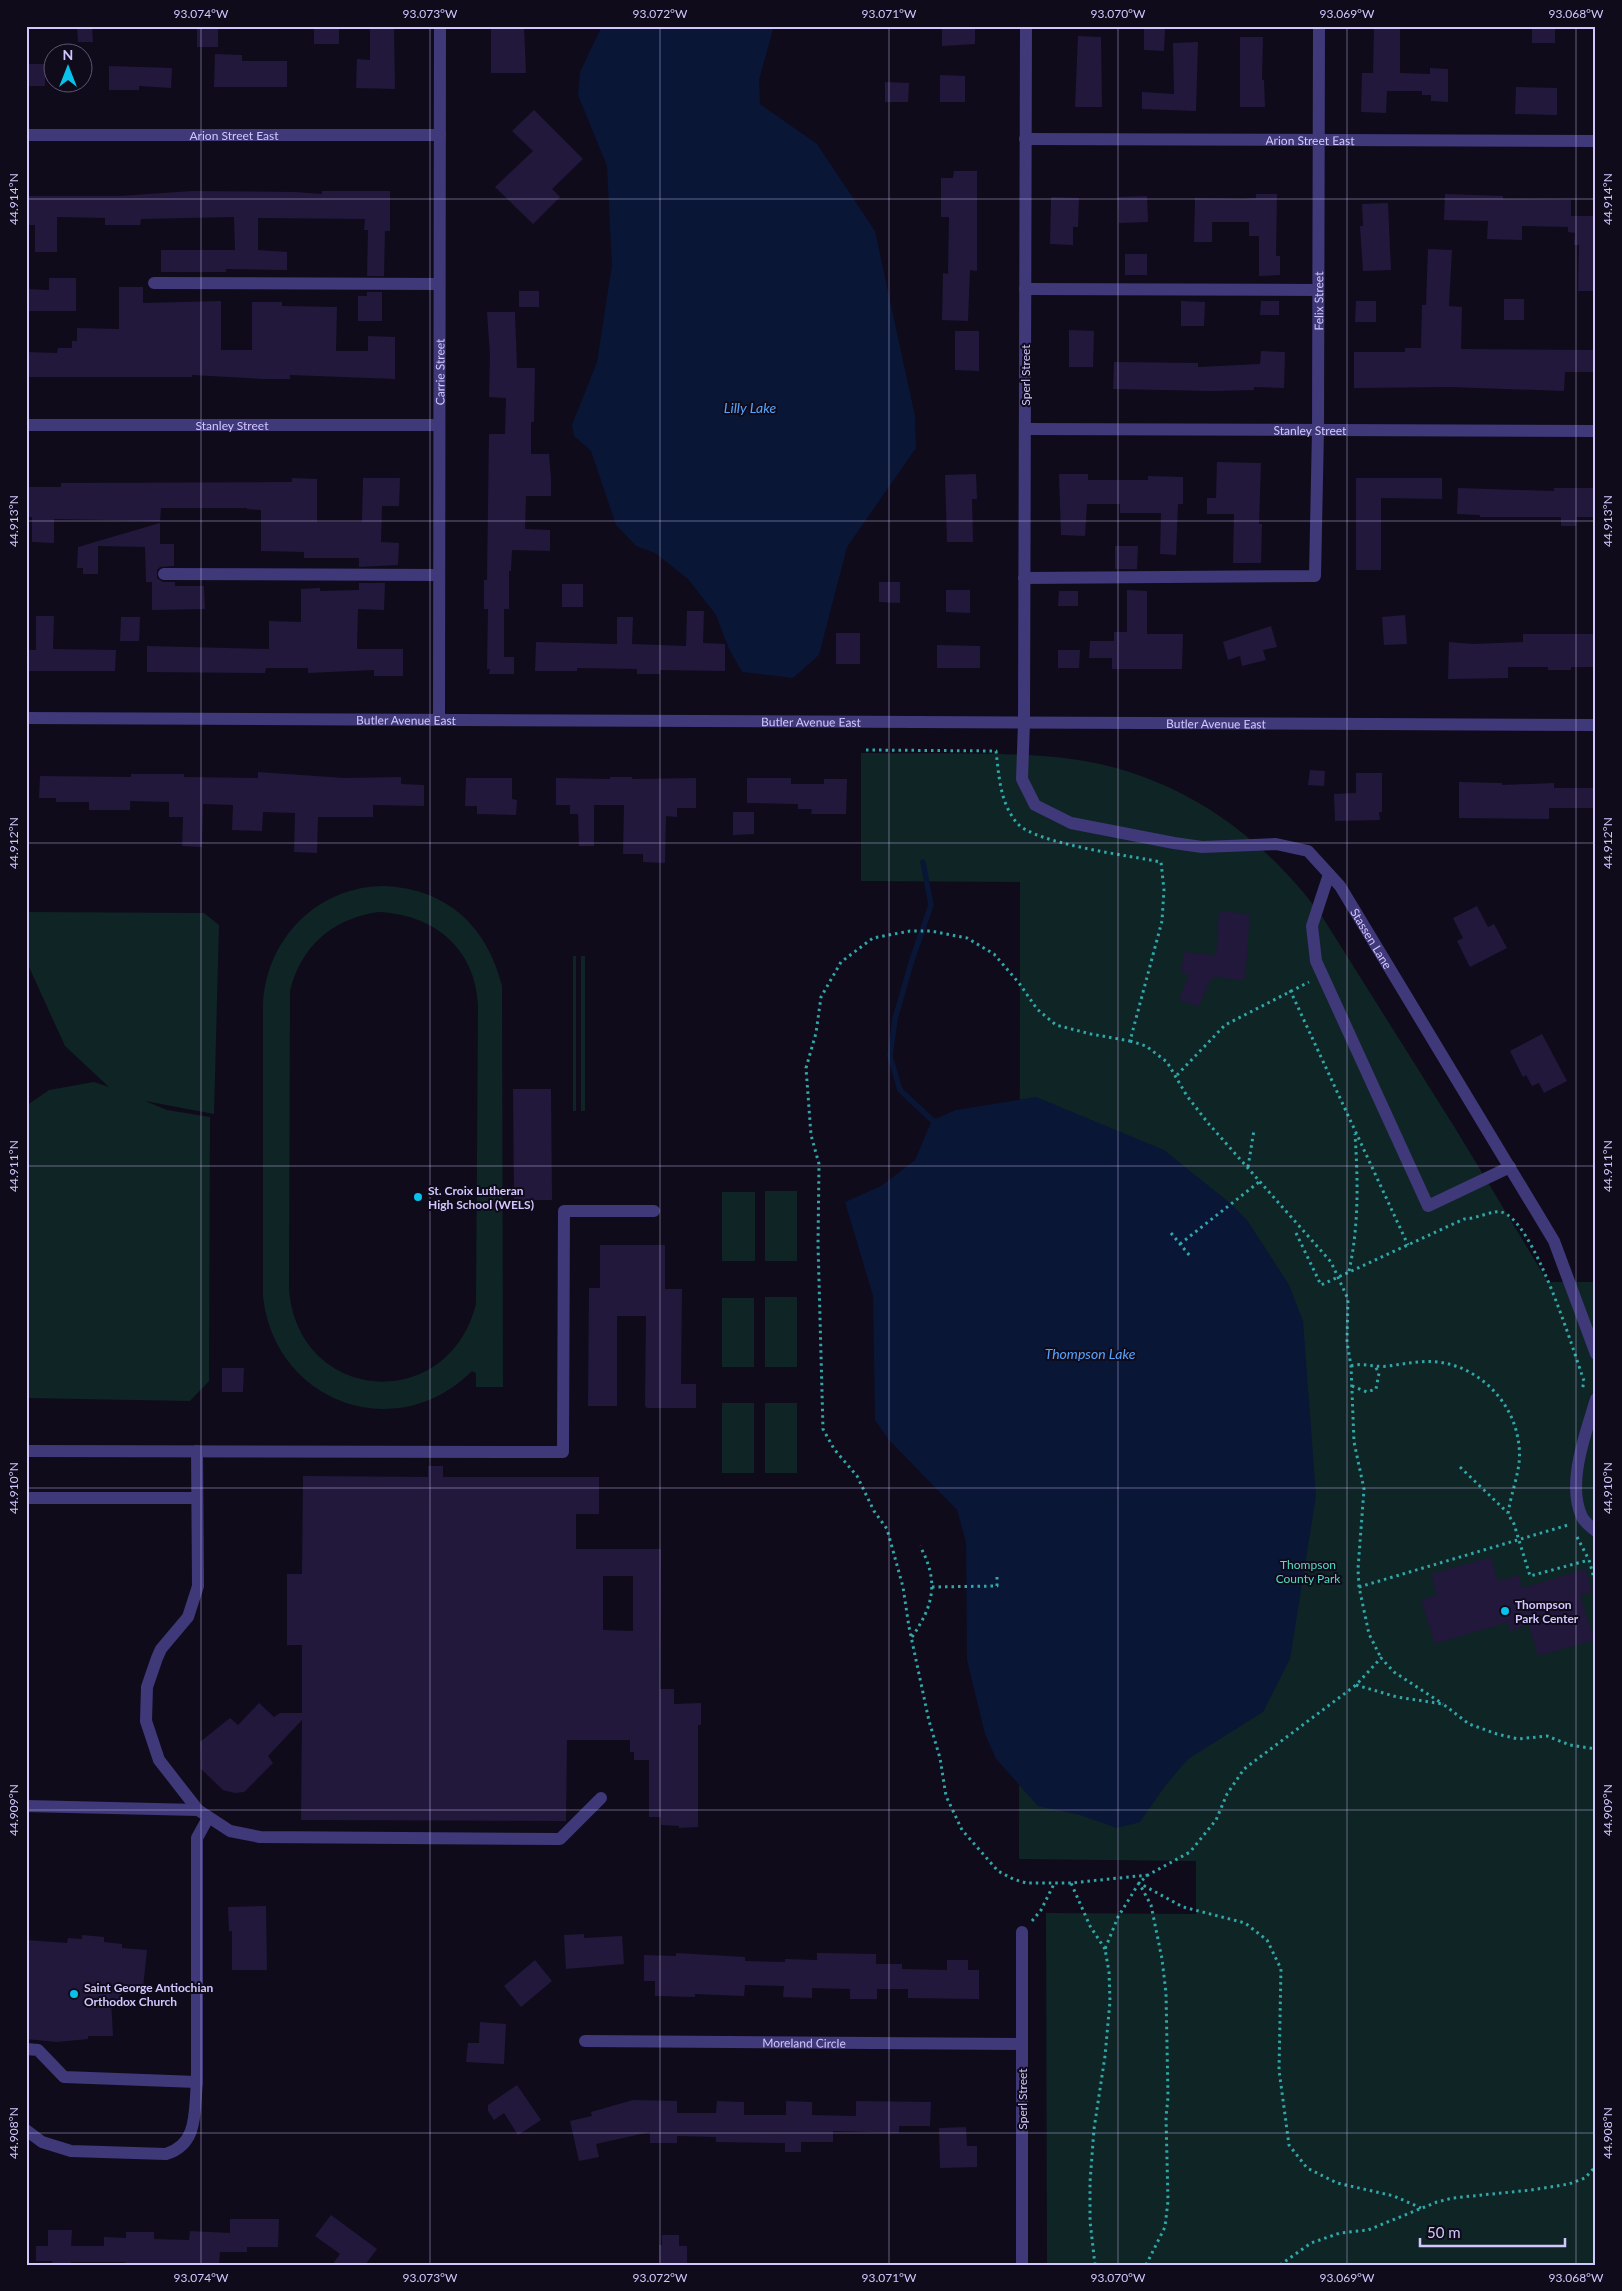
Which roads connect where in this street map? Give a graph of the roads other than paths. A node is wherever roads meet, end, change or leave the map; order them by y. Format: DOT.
graph roads {
  1 [pos="440,26"];
  2 [pos="1026,26"];
  3 [pos="1318,26"];
  4 [pos="26,135"];
  5 [pos="440,135"];
  6 [pos="1025,139"];
  7 [pos="1318,140"];
  8 [pos="1596,141"];
  9 [pos="154,283"];
  10 [pos="439,284"];
  11 [pos="1025,289"];
  12 [pos="1318,290"];
  13 [pos="439,425"];
  14 [pos="26,426"];
  15 [pos="1025,429"];
  16 [pos="1318,430"];
  17 [pos="1596,431"];
  18 [pos="164,574"];
  19 [pos="439,575"];
  20 [pos="1024,578"];
  21 [pos="26,718"];
  22 [pos="439,720"];
  23 [pos="1024,724"];
  24 [pos="1596,726"];
  25 [pos="1329,874"];
  26 [pos="1510,1167"];
  27 [pos="654,1211"];
  28 [pos="1596,1354"];
  29 [pos="1596,1399"];
  30 [pos="26,1451"];
  31 [pos="197,1451"];
  32 [pos="26,1498"];
  33 [pos="197,1498"];
  34 [pos="1596,1531"];
  35 [pos="601,1798"];
  36 [pos="26,1806"];
  37 [pos="203,1814"];
  38 [pos="1022,1932"];
  39 [pos="585,2041"];
  40 [pos="1022,2044"];
  41 [pos="26,2049"];
  42 [pos="197,2082"];
  43 [pos="26,2130"];
  44 [pos="1022,2265"];
  1 -- 5 [label="street, Carrie Street"];
  2 -- 6 [label="street, Sperl Street"];
  3 -- 7 [label="street, Felix Street"];
  4 -- 5 [label="street, Arion Street East"];
  5 -- 10 [label="street, Carrie Street"];
  6 -- 7 [label="street, Arion Street East"];
  6 -- 11 [label="street, Sperl Street"];
  7 -- 8 [label="street, Arion Street East"];
  7 -- 12 [label="street, Felix Street"];
  9 -- 10 [label="street"];
  10 -- 13 [label="street, Carrie Street"];
  11 -- 12 [label="street"];
  11 -- 15 [label="street, Sperl Street"];
  12 -- 16 [label="street, Felix Street"];
  13 -- 14 [label="street, Stanley Street"];
  13 -- 19 [label="street, Carrie Street"];
  15 -- 16 [label="street, Stanley Street"];
  15 -- 20 [label="street, Sperl Street"];
  16 -- 17 [label="street, Stanley Street"];
  16 -- 20 [label="street, Felix Street"];
  18 -- 19 [label="street"];
  19 -- 22 [label="street, Carrie Street"];
  20 -- 23 [label="street, Sperl Street"];
  21 -- 22 [label="street, Butler Avenue East"];
  22 -- 23 [label="street, Butler Avenue East"];
  23 -- 24 [label="street, Butler Avenue East"];
  23 -- 25 [label="street, Stassen Lane"];
  25 -- 26 [label="street, Stassen Lane"];
  25 -- 26 [label="street"];
  26 -- 28 [label="street, Stassen Lane"];
  27 -- 31 [label="street"];
  29 -- 34 [label="street"];
  30 -- 31 [label="street"];
  31 -- 33 [label="street"];
  32 -- 33 [label="street"];
  33 -- 37 [label="street"];
  35 -- 37 [label="street"];
  36 -- 37 [label="street"];
  37 -- 42 [label="street"];
  38 -- 40 [label="street, Sperl Street"];
  39 -- 40 [label="street, Moreland Circle"];
  40 -- 44 [label="street, Sperl Street"];
  41 -- 42 [label="street"];
  42 -- 43 [label="street"];
}
